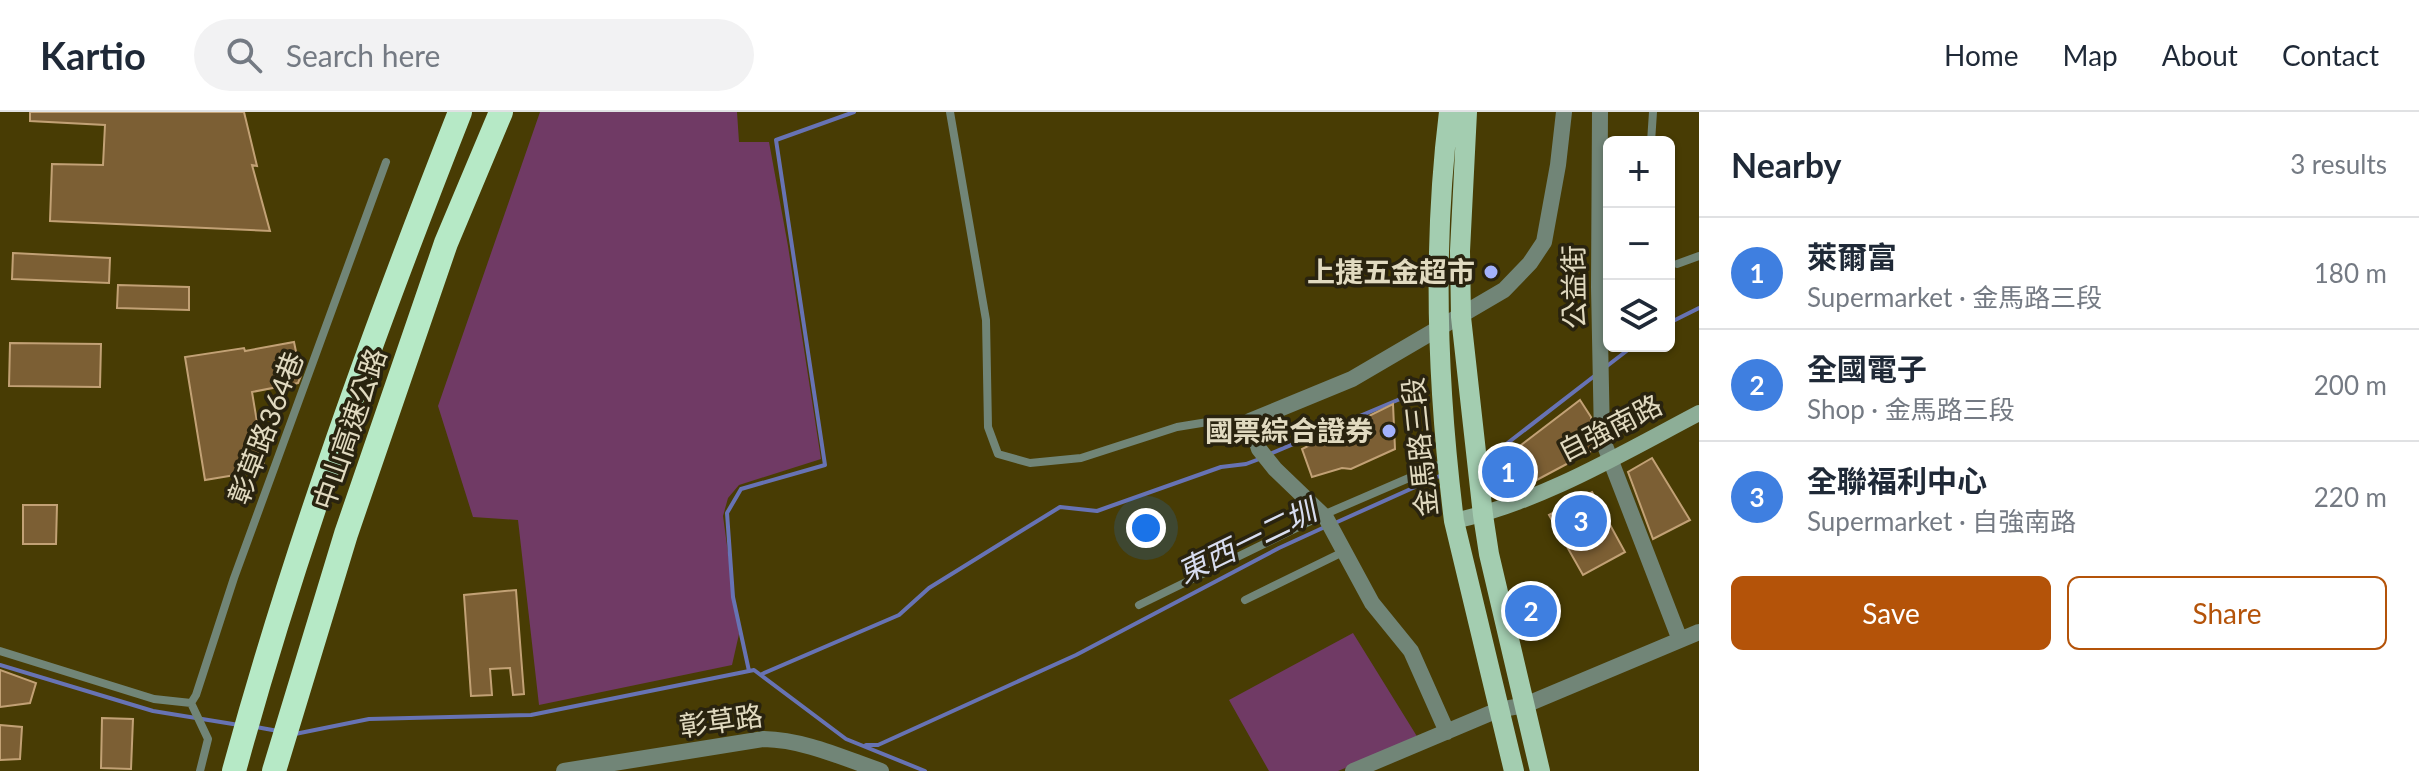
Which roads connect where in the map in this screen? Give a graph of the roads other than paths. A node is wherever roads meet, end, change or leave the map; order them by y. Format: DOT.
graph roads {
  1 [pos="460,112"];
  2 [pos="501,112"];
  3 [pos="950,112"];
  4 [pos="1449,112"];
  5 [pos="1467,112"];
  6 [pos="1564,112"];
  7 [pos="1600,112"];
  8 [pos="1653,112"];
  9 [pos="1651,136"];
  10 [pos="386,162"];
  11 [pos="1699,256"];
  12 [pos="1677,264"];
  13 [pos="1604,280"];
  14 [pos="1461,317"];
  15 [pos="1437,328"];
  16 [pos="1603,352"];
  17 [pos="1699,413"];
  18 [pos="1250,421"];
  19 [pos="1611,460"];
  20 [pos="1448,461"];
  21 [pos="1483,515"];
  22 [pos="1454,521"];
  23 [pos="1327,522"];
  24 [pos="1343,552"];
  25 [pos="1245,600"];
  26 [pos="1139,605"];
  27 [pos="1699,632"];
  28 [pos="1680,640"];
  29 [pos="0,651"];
  30 [pos="1525,705"];
  31 [pos="192,706"];
  32 [pos="1498,710"];
  33 [pos="1447,732"];
  34 [pos="200,771"];
  35 [pos="234,771"];
  36 [pos="274,771"];
  37 [pos="564,771"];
  38 [pos="881,771"];
  39 [pos="1353,771"];
  40 [pos="1514,771"];
  41 [pos="1540,771"];
  1 -- 35 [label="highway, 中山高速公路"];
  2 -- 36 [label="highway, 中山高速公路"];
  3 -- 18 [label="lane"];
  4 -- 15 [label="main road, 金馬路三段"];
  5 -- 14 [label="main road, 金馬路三段"];
  6 -- 14 [label="street"];
  7 -- 13 [label="street, 公益街"];
  8 -- 9 [label="lane"];
  10 -- 31 [label="lane, 彰草路364巷"];
  11 -- 12 [label="lane"];
  14 -- 15 [label="street"];
  14 -- 21 [label="main road, 金馬路三段"];
  15 -- 18 [label="street"];
  15 -- 20 [label="main road, 金馬路三段"];
  16 -- 19 [label="street, 公益街"];
  17 -- 19 [label="street, 自強南路"];
  18 -- 23 [label="street"];
  19 -- 21 [label="street, 自強南路"];
  19 -- 28 [label="street, 公益街"];
  20 -- 22 [label="main road, 金馬路三段"];
  20 -- 23 [label="lane"];
  21 -- 22 [label="street, 自強南路"];
  21 -- 30 [label="main road, 金馬路三段"];
  22 -- 32 [label="main road, 金馬路三段"];
  23 -- 24 [label="street"];
  23 -- 26 [label="lane"];
  24 -- 25 [label="lane"];
  24 -- 33 [label="street"];
  27 -- 28 [label="street"];
  28 -- 30 [label="street"];
  29 -- 31 [label="lane"];
  30 -- 32 [label="street"];
  30 -- 41 [label="main road, 金馬路三段"];
  31 -- 34 [label="lane"];
  32 -- 33 [label="street"];
  32 -- 40 [label="main road, 金馬路三段"];
  33 -- 39 [label="street"];
  37 -- 38 [label="street, 彰草路"];
}
